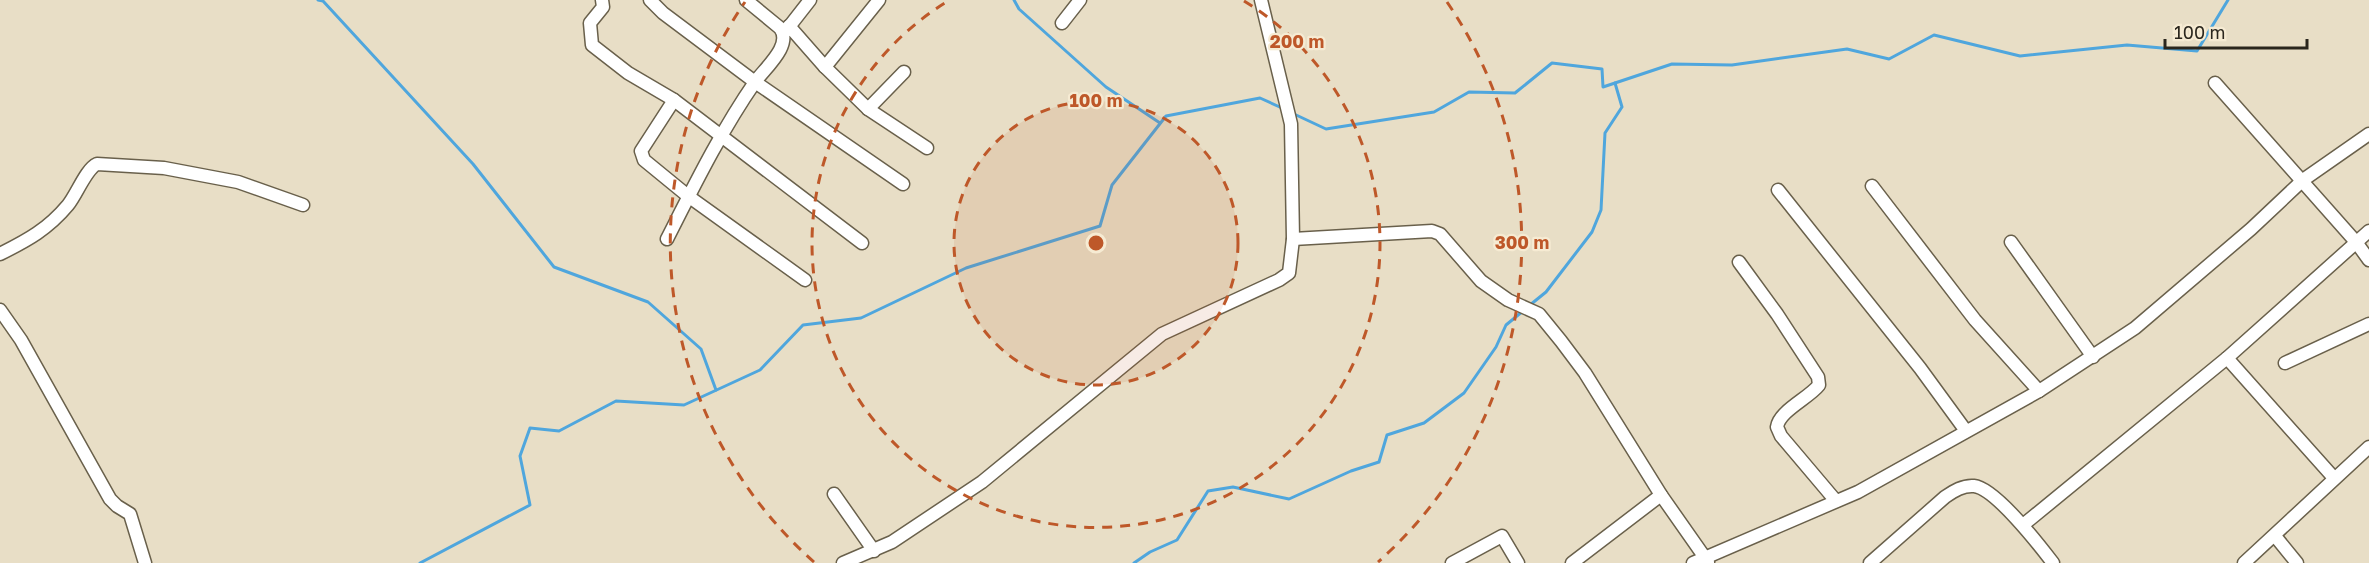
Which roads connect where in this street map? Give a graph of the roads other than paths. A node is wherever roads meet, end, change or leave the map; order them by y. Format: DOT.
graph roads {
  1 [pos="602,0"];
  2 [pos="650,0"];
  3 [pos="746,0"];
  4 [pos="810,0"];
  5 [pos="879,0"];
  6 [pos="1080,0"];
  7 [pos="1261,0"];
  8 [pos="1062,23"];
  9 [pos="786,30"];
  10 [pos="825,67"];
  11 [pos="904,72"];
  12 [pos="754,82"];
  13 [pos="2215,83"];
  14 [pos="674,100"];
  15 [pos="868,109"];
  16 [pos="2369,134"];
  17 [pos="721,138"];
  18 [pos="927,148"];
  19 [pos="2303,180"];
  20 [pos="903,184"];
  21 [pos="1872,186"];
  22 [pos="1778,190"];
  23 [pos="688,196"];
  24 [pos="303,205"];
  25 [pos="2369,231"];
  26 [pos="667,239"];
  27 [pos="1293,239"];
  28 [pos="2011,242"];
  29 [pos="2356,242"];
  30 [pos="862,243"];
  31 [pos="0,254"];
  32 [pos="2369,260"];
  33 [pos="1739,262"];
  34 [pos="805,280"];
  35 [pos="0,310"];
  36 [pos="2369,324"];
  37 [pos="2092,357"];
  38 [pos="2227,358"];
  39 [pos="2285,363"];
  40 [pos="2039,391"];
  41 [pos="1966,431"];
  42 [pos="2369,447"];
  43 [pos="2334,478"];
  44 [pos="834,494"];
  45 [pos="1661,495"];
  46 [pos="1836,501"];
  47 [pos="2023,525"];
  48 [pos="2275,536"];
  49 [pos="874,551"];
  50 [pos="1702,561"];
  51 [pos="145,563"];
  52 [pos="843,563"];
  53 [pos="1452,563"];
  54 [pos="1518,563"];
  55 [pos="1572,563"];
  56 [pos="1869,563"];
  57 [pos="2053,563"];
  58 [pos="2244,563"];
  59 [pos="2297,563"];
  1 -- 14 [label="street"];
  2 -- 12 [label="street"];
  3 -- 9 [label="street"];
  4 -- 9 [label="street"];
  5 -- 10 [label="street"];
  6 -- 8 [label="street"];
  7 -- 27 [label="street"];
  9 -- 10 [label="street"];
  9 -- 12 [label="street"];
  10 -- 15 [label="street"];
  11 -- 15 [label="street"];
  12 -- 17 [label="street"];
  12 -- 20 [label="street"];
  13 -- 19 [label="street"];
  14 -- 17 [label="street"];
  14 -- 23 [label="street"];
  15 -- 18 [label="street"];
  16 -- 19 [label="street"];
  17 -- 23 [label="street"];
  17 -- 30 [label="street"];
  19 -- 29 [label="street"];
  19 -- 37 [label="street"];
  21 -- 40 [label="street"];
  22 -- 41 [label="street"];
  23 -- 26 [label="street"];
  23 -- 34 [label="street"];
  24 -- 31 [label="street"];
  25 -- 29 [label="street"];
  27 -- 45 [label="street"];
  27 -- 49 [label="street"];
  28 -- 37 [label="street"];
  29 -- 32 [label="street"];
  29 -- 38 [label="street"];
  33 -- 46 [label="street"];
  35 -- 51 [label="street"];
  36 -- 39 [label="street"];
  37 -- 40 [label="street"];
  38 -- 43 [label="street"];
  38 -- 47 [label="street"];
  40 -- 41 [label="street"];
  41 -- 46 [label="street"];
  42 -- 43 [label="street"];
  43 -- 48 [label="street"];
  44 -- 49 [label="street"];
  45 -- 50 [label="street"];
  45 -- 55 [label="street"];
  46 -- 50 [label="street"];
  47 -- 56 [label="street"];
  47 -- 57 [label="street"];
  48 -- 58 [label="street"];
  48 -- 59 [label="street"];
  49 -- 52 [label="street"];
  53 -- 54 [label="street"];
}
